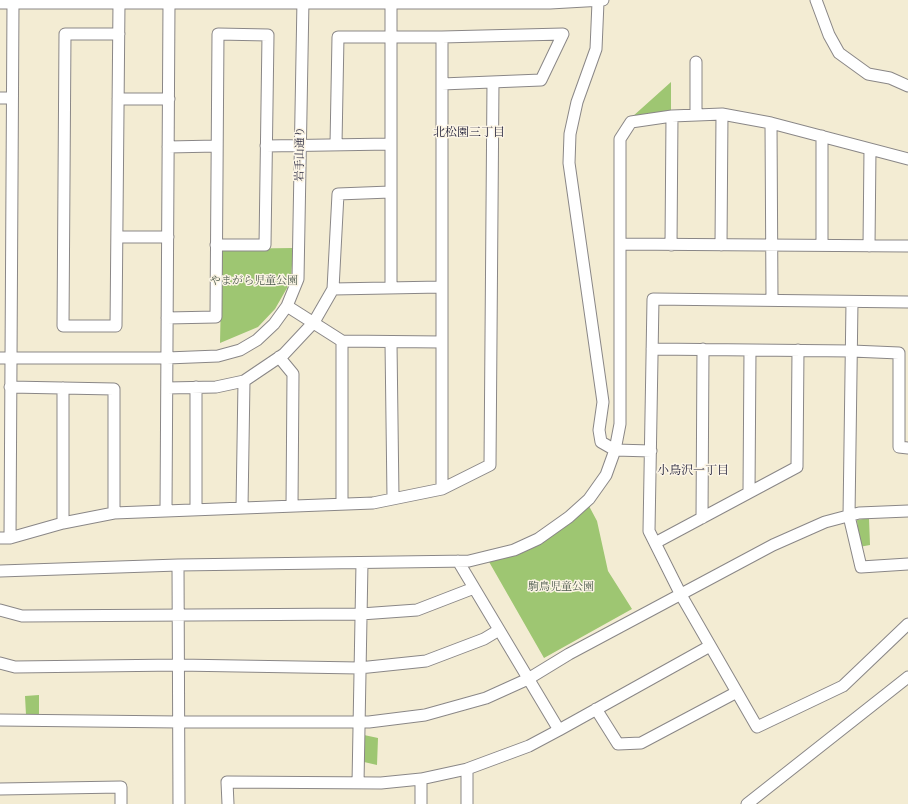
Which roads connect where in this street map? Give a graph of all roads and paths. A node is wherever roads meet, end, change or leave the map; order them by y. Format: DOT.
graph roads {
  1 [pos="816,0"];
  2 [pos="391,1"];
  3 [pos="601,1"];
  4 [pos="65,2"];
  5 [pos="216,2"];
  6 [pos="303,2"];
  7 [pos="441,2"];
  8 [pos="0,3"];
  9 [pos="13,3"];
  10 [pos="119,3"];
  11 [pos="169,3"];
  12 [pos="119,34"];
  13 [pos="391,37"];
  14 [pos="442,37"];
  15 [pos="696,62"];
  16 [pos="493,82"];
  17 [pos="442,84"];
  18 [pos="908,86"];
  19 [pos="0,98"];
  20 [pos="12,98"];
  21 [pos="118,99"];
  22 [pos="169,99"];
  23 [pos="722,114"];
  24 [pos="696,115"];
  25 [pos="672,116"];
  26 [pos="772,123"];
  27 [pos="822,136"];
  28 [pos="336,144"];
  29 [pos="390,144"];
  30 [pos="217,146"];
  31 [pos="266,146"];
  32 [pos="301,146"];
  33 [pos="168,147"];
  34 [pos="870,149"];
  35 [pos="908,159"];
  36 [pos="390,192"];
  37 [pos="5,234"];
  38 [pos="117,237"];
  39 [pos="168,237"];
  40 [pos="620,244"];
  41 [pos="216,245"];
  42 [pos="671,245"];
  43 [pos="721,245"];
  44 [pos="772,245"];
  45 [pos="822,245"];
  46 [pos="869,246"];
  47 [pos="908,246"];
  48 [pos="441,287"];
  49 [pos="391,288"];
  50 [pos="333,289"];
  51 [pos="772,300"];
  52 [pos="852,302"];
  53 [pos="908,302"];
  54 [pos="287,306"];
  55 [pos="167,318"];
  56 [pos="314,322"];
  57 [pos="342,341"];
  58 [pos="441,342"];
  59 [pos="391,343"];
  60 [pos="652,349"];
  61 [pos="703,349"];
  62 [pos="750,350"];
  63 [pos="798,350"];
  64 [pos="852,351"];
  65 [pos="903,353"];
  66 [pos="279,357"];
  67 [pos="5,358"];
  68 [pos="167,358"];
  69 [pos="244,381"];
  70 [pos="10,387"];
  71 [pos="196,387"];
  72 [pos="63,388"];
  73 [pos="167,388"];
  74 [pos="908,448"];
  75 [pos="615,450"];
  76 [pos="651,451"];
  77 [pos="442,489"];
  78 [pos="750,492"];
  79 [pos="393,498"];
  80 [pos="342,504"];
  81 [pos="292,506"];
  82 [pos="242,508"];
  83 [pos="166,510"];
  84 [pos="196,510"];
  85 [pos="908,511"];
  86 [pos="114,513"];
  87 [pos="849,516"];
  88 [pos="702,518"];
  89 [pos="63,523"];
  90 [pos="5,538"];
  91 [pos="655,543"];
  92 [pos="458,561"];
  93 [pos="362,563"];
  94 [pos="908,564"];
  95 [pos="178,565"];
  96 [pos="0,571"];
  97 [pos="474,588"];
  98 [pos="681,595"];
  99 [pos="0,610"];
  100 [pos="361,614"];
  101 [pos="178,615"];
  102 [pos="908,624"];
  103 [pos="499,630"];
  104 [pos="710,646"];
  105 [pos="0,663"];
  106 [pos="178,665"];
  107 [pos="360,668"];
  108 [pos="908,677"];
  109 [pos="528,679"];
  110 [pos="738,692"];
  111 [pos="596,709"];
  112 [pos="0,720"];
  113 [pos="178,722"];
  114 [pos="360,722"];
  115 [pos="559,730"];
  116 [pos="467,769"];
  117 [pos="421,779"];
  118 [pos="358,783"];
  119 [pos="0,789"];
  120 [pos="121,804"];
  121 [pos="178,804"];
  122 [pos="228,804"];
  123 [pos="421,804"];
  124 [pos="467,804"];
  125 [pos="747,804"];
  1 -- 18 [label="street"];
  2 -- 6 [label="street"];
  2 -- 7 [label="street"];
  2 -- 13 [label="street"];
  3 -- 7 [label="street"];
  3 -- 75 [label="street"];
  4 -- 9 [label="street"];
  4 -- 10 [label="street"];
  5 -- 6 [label="street"];
  5 -- 11 [label="street"];
  6 -- 32 [label="street, 岩手山通り"];
  8 -- 9 [label="street"];
  9 -- 20 [label="street"];
  10 -- 11 [label="street"];
  10 -- 12 [label="street"];
  11 -- 22 [label="street"];
  12 -- 21 [label="street"];
  12 -- 38 [label="street"];
  13 -- 14 [label="street"];
  13 -- 28 [label="street"];
  13 -- 29 [label="street"];
  14 -- 16 [label="street"];
  14 -- 17 [label="street"];
  15 -- 24 [label="street"];
  16 -- 17 [label="street"];
  16 -- 77 [label="street"];
  17 -- 48 [label="street"];
  19 -- 20 [label="street"];
  20 -- 37 [label="street"];
  21 -- 22 [label="street"];
  21 -- 38 [label="street"];
  22 -- 33 [label="street"];
  23 -- 24 [label="street"];
  23 -- 26 [label="street"];
  23 -- 43 [label="street"];
  24 -- 25 [label="street"];
  25 -- 40 [label="street"];
  25 -- 42 [label="street"];
  26 -- 27 [label="street"];
  26 -- 44 [label="street"];
  27 -- 34 [label="street"];
  27 -- 45 [label="street"];
  28 -- 29 [label="street"];
  28 -- 32 [label="street"];
  29 -- 36 [label="street"];
  30 -- 31 [label="street"];
  30 -- 33 [label="street"];
  30 -- 41 [label="street"];
  31 -- 32 [label="street"];
  31 -- 41 [label="street"];
  32 -- 54 [label="street, 岩手山通り"];
  33 -- 39 [label="street"];
  34 -- 35 [label="street"];
  34 -- 46 [label="street"];
  36 -- 49 [label="street"];
  36 -- 50 [label="street"];
  37 -- 67 [label="street"];
  38 -- 39 [label="street"];
  39 -- 55 [label="street"];
  40 -- 42 [label="street"];
  40 -- 75 [label="street"];
  41 -- 55 [label="street"];
  42 -- 43 [label="street"];
  43 -- 44 [label="street"];
  44 -- 45 [label="street"];
  44 -- 51 [label="street"];
  45 -- 46 [label="street"];
  46 -- 47 [label="street"];
  48 -- 49 [label="street"];
  48 -- 58 [label="street"];
  49 -- 50 [label="street"];
  50 -- 56 [label="street"];
  51 -- 52 [label="street"];
  51 -- 60 [label="street"];
  52 -- 53 [label="street"];
  52 -- 64 [label="street"];
  54 -- 56 [label="street"];
  54 -- 68 [label="street, 岩手山通り"];
  55 -- 68 [label="street"];
  56 -- 57 [label="street"];
  56 -- 66 [label="street"];
  57 -- 59 [label="street"];
  57 -- 80 [label="street"];
  58 -- 59 [label="street"];
  58 -- 77 [label="street"];
  59 -- 79 [label="street"];
  60 -- 61 [label="street"];
  60 -- 76 [label="street"];
  61 -- 62 [label="street"];
  61 -- 88 [label="street"];
  62 -- 63 [label="street"];
  62 -- 78 [label="street"];
  63 -- 64 [label="street"];
  63 -- 78 [label="street"];
  64 -- 65 [label="street"];
  64 -- 87 [label="street"];
  65 -- 74 [label="street"];
  66 -- 69 [label="street"];
  66 -- 81 [label="street"];
  67 -- 68 [label="street, 岩手山通り"];
  67 -- 70 [label="street"];
  68 -- 73 [label="street"];
  69 -- 71 [label="street"];
  69 -- 82 [label="street"];
  70 -- 72 [label="street"];
  70 -- 90 [label="street"];
  71 -- 73 [label="street"];
  71 -- 84 [label="street"];
  72 -- 86 [label="street"];
  72 -- 89 [label="street"];
  73 -- 83 [label="street"];
  75 -- 76 [label="street"];
  75 -- 92 [label="street"];
  76 -- 91 [label="street"];
  77 -- 79 [label="street"];
  78 -- 88 [label="street"];
  79 -- 80 [label="street"];
  80 -- 81 [label="street"];
  81 -- 82 [label="street"];
  82 -- 84 [label="street"];
  83 -- 84 [label="street"];
  83 -- 86 [label="street"];
  85 -- 87 [label="street"];
  86 -- 89 [label="street"];
  87 -- 94 [label="street"];
  87 -- 98 [label="street"];
  88 -- 91 [label="street"];
  89 -- 90 [label="street"];
  91 -- 98 [label="street"];
  92 -- 93 [label="street"];
  92 -- 97 [label="street"];
  93 -- 95 [label="street"];
  93 -- 100 [label="street"];
  95 -- 96 [label="street"];
  95 -- 101 [label="street"];
  97 -- 100 [label="street"];
  97 -- 103 [label="street"];
  98 -- 104 [label="street"];
  98 -- 109 [label="street"];
  99 -- 101 [label="street"];
  100 -- 101 [label="street"];
  100 -- 107 [label="street"];
  101 -- 106 [label="street"];
  102 -- 110 [label="street"];
  103 -- 107 [label="street"];
  103 -- 109 [label="street"];
  104 -- 110 [label="street"];
  104 -- 111 [label="street"];
  105 -- 106 [label="street"];
  106 -- 107 [label="street"];
  106 -- 113 [label="street"];
  107 -- 114 [label="street"];
  108 -- 125 [label="street"];
  109 -- 114 [label="street"];
  109 -- 115 [label="street"];
  110 -- 111 [label="street"];
  111 -- 115 [label="street"];
  112 -- 113 [label="street"];
  113 -- 114 [label="street"];
  113 -- 121 [label="street"];
  114 -- 118 [label="street"];
  115 -- 116 [label="street"];
  116 -- 117 [label="street"];
  116 -- 124 [label="street"];
  117 -- 118 [label="street"];
  117 -- 123 [label="street"];
  118 -- 122 [label="street"];
  119 -- 120 [label="street"];
}
